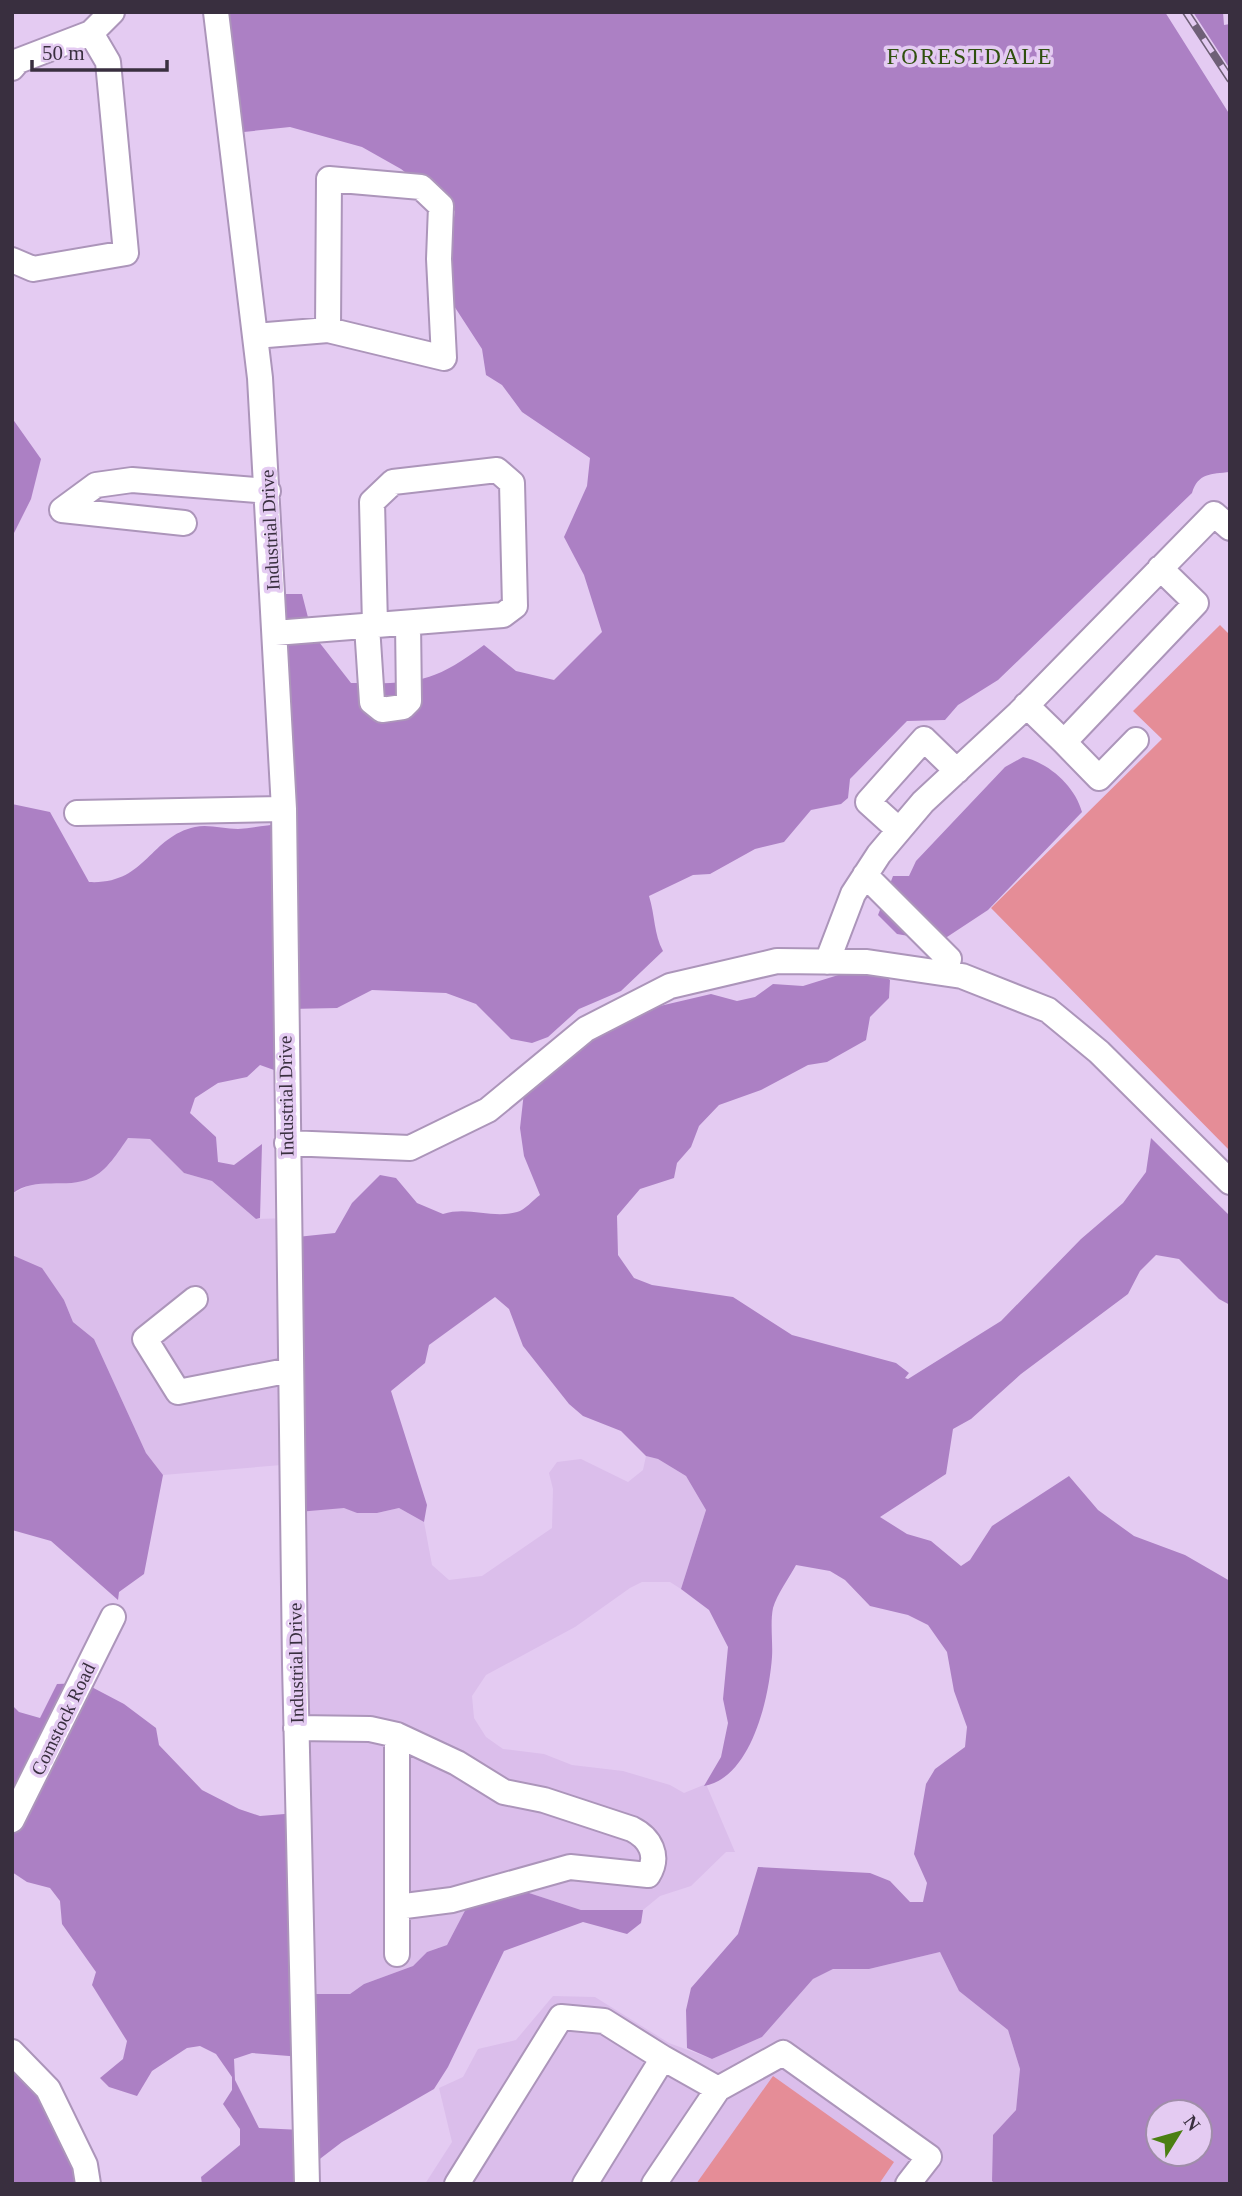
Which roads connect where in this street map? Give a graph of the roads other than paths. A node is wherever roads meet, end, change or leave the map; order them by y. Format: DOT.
graph roads {
  1 [pos="112,12"];
  2 [pos="216,12"];
  3 [pos="90,33"];
  4 [pos="12,68"];
  5 [pos="12,260"];
  6 [pos="328,330"];
  7 [pos="256,336"];
  8 [pos="268,491"];
  9 [pos="184,523"];
  10 [pos="1230,528"];
  11 [pos="1160,568"];
  12 [pos="408,622"];
  13 [pos="371,625"];
  14 [pos="275,633"];
  15 [pos="1026,705"];
  16 [pos="1136,740"];
  17 [pos="1064,742"];
  18 [pos="957,771"];
  19 [pos="284,809"];
  20 [pos="77,813"];
  21 [pos="899,830"];
  22 [pos="865,875"];
  23 [pos="949,959"];
  24 [pos="827,962"];
  25 [pos="287,1143"];
  26 [pos="1230,1182"];
  27 [pos="195,1299"];
  28 [pos="291,1370"];
  29 [pos="113,1617"];
  30 [pos="296,1728"];
  31 [pos="397,1735"];
  32 [pos="12,1820"];
  33 [pos="397,1907"];
  34 [pos="397,1954"];
  35 [pos="12,2052"];
  36 [pos="663,2058"];
  37 [pos="718,2089"];
  38 [pos="88,2184"];
  39 [pos="307,2184"];
  40 [pos="457,2184"];
  41 [pos="584,2184"];
  42 [pos="654,2184"];
  43 [pos="908,2184"];
  1 -- 3 [label="street"];
  2 -- 7 [label="street, Industrial Drive"];
  3 -- 4 [label="street"];
  3 -- 5 [label="street"];
  6 -- 6 [label="street"];
  6 -- 7 [label="street"];
  7 -- 8 [label="street, Industrial Drive"];
  8 -- 9 [label="street"];
  8 -- 14 [label="street, Industrial Drive"];
  10 -- 11 [label="street"];
  11 -- 15 [label="street"];
  11 -- 17 [label="street"];
  12 -- 13 [label="street"];
  12 -- 13 [label="street"];
  12 -- 13 [label="street"];
  13 -- 14 [label="street"];
  14 -- 19 [label="street, Industrial Drive"];
  15 -- 17 [label="street"];
  15 -- 18 [label="street"];
  16 -- 17 [label="street"];
  18 -- 21 [label="street"];
  18 -- 21 [label="street"];
  19 -- 20 [label="street"];
  19 -- 25 [label="street, Industrial Drive"];
  21 -- 22 [label="street"];
  22 -- 23 [label="street"];
  22 -- 24 [label="street"];
  24 -- 25 [label="street"];
  24 -- 26 [label="street"];
  25 -- 28 [label="street, Industrial Drive"];
  27 -- 28 [label="street"];
  28 -- 30 [label="street, Industrial Drive"];
  29 -- 32 [label="street, Comstock Road"];
  30 -- 31 [label="street"];
  30 -- 39 [label="street, Industrial Drive"];
  31 -- 33 [label="street"];
  31 -- 33 [label="street"];
  33 -- 34 [label="street"];
  35 -- 38 [label="street"];
  36 -- 37 [label="street"];
  36 -- 40 [label="street"];
  36 -- 41 [label="street"];
  37 -- 42 [label="street"];
  37 -- 43 [label="street"];
}
